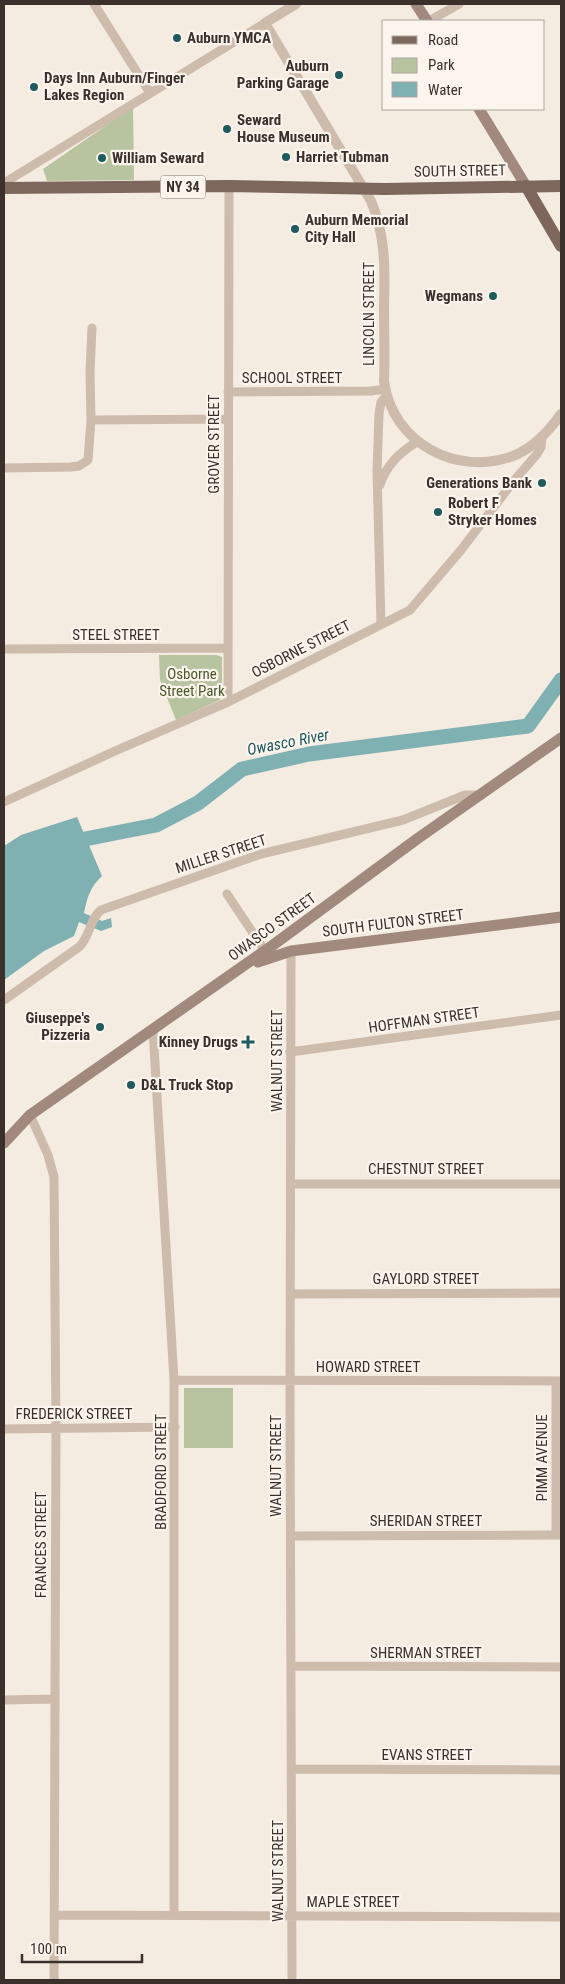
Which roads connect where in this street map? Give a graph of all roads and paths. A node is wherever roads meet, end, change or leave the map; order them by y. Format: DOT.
graph roads {
  1 [pos="94,4"];
  2 [pos="296,4"];
  3 [pos="416,4"];
  4 [pos="459,4"];
  5 [pos="427,20"];
  6 [pos="430,20"];
  7 [pos="265,23"];
  8 [pos="150,93"];
  9 [pos="480,110"];
  10 [pos="4,183"];
  11 [pos="229,186"];
  12 [pos="526,186"];
  13 [pos="561,186"];
  14 [pos="4,188"];
  15 [pos="362,188"];
  16 [pos="561,246"];
  17 [pos="92,328"];
  18 [pos="228,392"];
  19 [pos="386,392"];
  20 [pos="561,414"];
  21 [pos="228,419"];
  22 [pos="91,420"];
  23 [pos="542,437"];
  24 [pos="417,442"];
  25 [pos="4,468"];
  26 [pos="378,490"];
  27 [pos="381,624"];
  28 [pos="228,648"];
  29 [pos="4,649"];
  30 [pos="228,702"];
  31 [pos="561,738"];
  32 [pos="480,795"];
  33 [pos="4,802"];
  34 [pos="227,894"];
  35 [pos="561,917"];
  36 [pos="283,938"];
  37 [pos="265,951"];
  38 [pos="291,951"];
  39 [pos="232,974"];
  40 [pos="4,1000"];
  41 [pos="561,1015"];
  42 [pos="153,1030"];
  43 [pos="290,1052"];
  44 [pos="30,1115"];
  45 [pos="4,1143"];
  46 [pos="290,1184"];
  47 [pos="561,1184"];
  48 [pos="561,1293"];
  49 [pos="290,1294"];
  50 [pos="174,1380"];
  51 [pos="290,1381"];
  52 [pos="559,1382"];
  53 [pos="4,1428"];
  54 [pos="56,1428"];
  55 [pos="175,1428"];
  56 [pos="559,1535"];
  57 [pos="291,1536"];
  58 [pos="291,1666"];
  59 [pos="561,1667"];
  60 [pos="54,1699"];
  61 [pos="4,1700"];
  62 [pos="292,1768"];
  63 [pos="561,1770"];
  64 [pos="174,1914"];
  65 [pos="54,1915"];
  66 [pos="292,1915"];
  67 [pos="561,1917"];
  68 [pos="54,1980"];
  69 [pos="292,1980"];
  1 -- 8 [label="street"];
  2 -- 7 [label="street"];
  3 -- 5 [label="main road"];
  4 -- 6 [label="street"];
  7 -- 8 [label="street"];
  7 -- 15 [label="street, LINCOLN STREET"];
  8 -- 10 [label="street"];
  9 -- 12 [label="main road"];
  11 -- 14 [label="main road, SOUTH STREET / NY 34"];
  11 -- 15 [label="main road, SOUTH STREET / NY 34"];
  11 -- 18 [label="street, GROVER STREET"];
  12 -- 13 [label="main road, NY 34"];
  12 -- 15 [label="main road, SOUTH STREET / NY 34"];
  12 -- 16 [label="main road"];
  15 -- 19 [label="street, LINCOLN STREET"];
  17 -- 22 [label="street"];
  18 -- 19 [label="street, SCHOOL STREET"];
  18 -- 21 [label="street, GROVER STREET"];
  19 -- 24 [label="street, LINCOLN STREET"];
  19 -- 26 [label="street, LINCOLN STREET"];
  20 -- 23 [label="street"];
  21 -- 22 [label="street"];
  21 -- 28 [label="street, GROVER STREET"];
  22 -- 25 [label="street"];
  23 -- 24 [label="street"];
  23 -- 27 [label="street, OSBORNE STREET"];
  24 -- 26 [label="street, LINCOLN STREET"];
  26 -- 27 [label="street, LINCOLN STREET"];
  27 -- 30 [label="street, OSBORNE STREET"];
  28 -- 29 [label="street, STEEL STREET"];
  28 -- 30 [label="street, GROVER STREET"];
  30 -- 33 [label="street, OSBORNE STREET"];
  31 -- 32 [label="main road, OWASCO STREET"];
  32 -- 36 [label="main road, OWASCO STREET"];
  32 -- 40 [label="street, MILLER STREET"];
  34 -- 37 [label="street"];
  35 -- 38 [label="main road, SOUTH FULTON STREET"];
  36 -- 37 [label="main road, OWASCO STREET"];
  36 -- 38 [label="main road"];
  37 -- 39 [label="main road, OWASCO STREET"];
  38 -- 39 [label="main road, SOUTH FULTON STREET"];
  38 -- 43 [label="street, WALNUT STREET"];
  39 -- 42 [label="main road, OWASCO STREET"];
  41 -- 43 [label="street, HOFFMAN STREET"];
  42 -- 44 [label="main road, OWASCO STREET"];
  42 -- 50 [label="street, BRADFORD STREET"];
  43 -- 46 [label="street, WALNUT STREET"];
  44 -- 45 [label="main road, OWASCO STREET"];
  44 -- 54 [label="street, FRANCES STREET"];
  46 -- 47 [label="street, CHESTNUT STREET"];
  46 -- 49 [label="street, WALNUT STREET"];
  48 -- 49 [label="street, GAYLORD STREET"];
  49 -- 51 [label="street, WALNUT STREET"];
  50 -- 51 [label="street, HOWARD STREET"];
  50 -- 55 [label="street, BRADFORD STREET"];
  51 -- 52 [label="street, HOWARD STREET"];
  51 -- 57 [label="street, WALNUT STREET"];
  52 -- 56 [label="street, PIMM AVENUE"];
  53 -- 54 [label="street, FREDERICK STREET"];
  54 -- 55 [label="street, FREDERICK STREET"];
  54 -- 60 [label="street, FRANCES STREET"];
  55 -- 64 [label="street, BRADFORD STREET"];
  56 -- 57 [label="street, SHERIDAN STREET"];
  57 -- 58 [label="street, WALNUT STREET"];
  58 -- 59 [label="street, SHERMAN STREET"];
  58 -- 62 [label="street, WALNUT STREET"];
  60 -- 61 [label="street"];
  60 -- 65 [label="street, FRANCES STREET"];
  62 -- 63 [label="street, EVANS STREET"];
  62 -- 66 [label="street, WALNUT STREET"];
  64 -- 65 [label="street, MAPLE STREET"];
  64 -- 66 [label="street, MAPLE STREET"];
  65 -- 68 [label="street, FRANCES STREET"];
  66 -- 67 [label="street, MAPLE STREET"];
  66 -- 69 [label="street, WALNUT STREET"];
}
